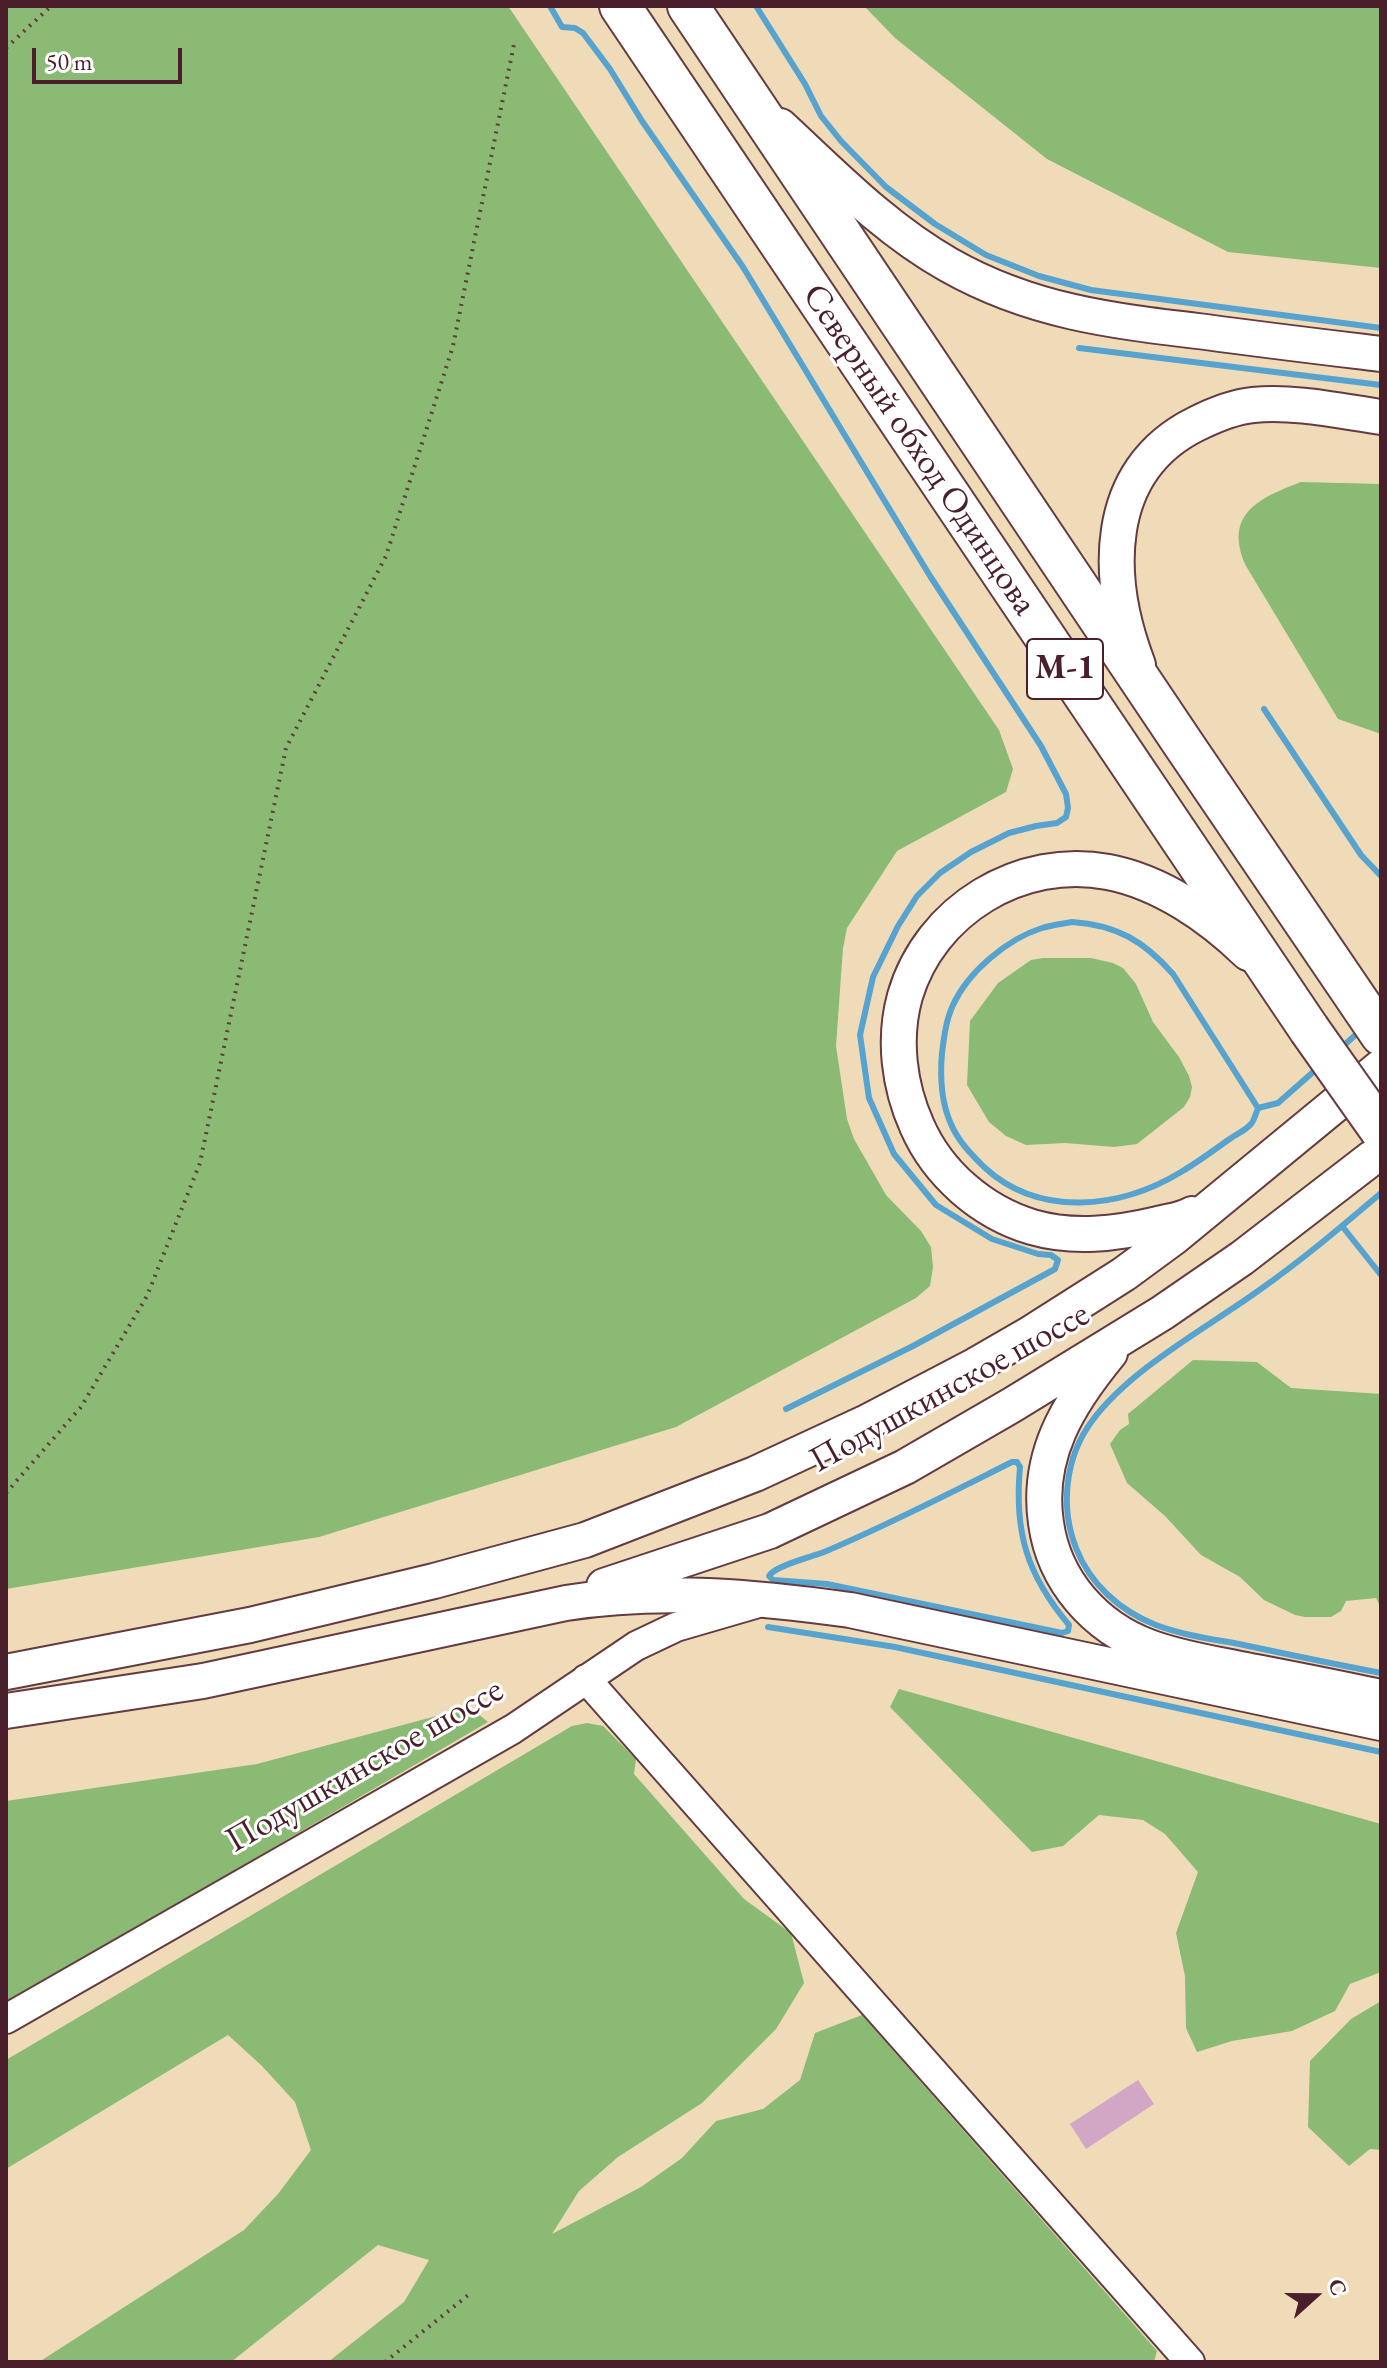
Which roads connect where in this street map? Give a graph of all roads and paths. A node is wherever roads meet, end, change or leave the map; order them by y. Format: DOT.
graph roads {
  1 [pos="51,6"];
  2 [pos="620,6"];
  3 [pos="688,6"];
  4 [pos="514,44"];
  5 [pos="6,48"];
  6 [pos="753,101"];
  7 [pos="1381,354"];
  8 [pos="1381,417"];
  9 [pos="1159,709"];
  10 [pos="1276,982"];
  11 [pos="1381,1035"];
  12 [pos="1381,1067"];
  13 [pos="1381,1131"];
  14 [pos="1381,1151"];
  15 [pos="1221,1198"];
  16 [pos="1162,1313"];
  17 [pos="6,1493"];
  18 [pos="771,1599"];
  19 [pos="516,1614"];
  20 [pos="6,1672"];
  21 [pos="586,1679"];
  22 [pos="1381,1697"];
  23 [pos="6,1711"];
  24 [pos="1381,1723"];
  25 [pos="6,2019"];
  26 [pos="472,2292"];
  27 [pos="385,2362"];
  28 [pos="1190,2362"];
  1 -- 5 [label="path"];
  2 -- 10 [label="highway, Северный обход Одинцова / М-1"];
  3 -- 6 [label="highway, Северный обход Одинцова / М-1"];
  4 -- 17 [label="path"];
  6 -- 7 [label="main road"];
  6 -- 9 [label="highway, Северный обход Одинцова / М-1"];
  8 -- 9 [label="main road"];
  9 -- 11 [label="highway, Северный обход Одинцова / М-1"];
  10 -- 13 [label="highway, Северный обход Одинцова / М-1, bridge"];
  10 -- 15 [label="main road"];
  12 -- 15 [label="main road"];
  14 -- 16 [label="main road, Подушкинское шоссе"];
  15 -- 20 [label="main road"];
  16 -- 19 [label="main road, Подушкинское шоссе"];
  16 -- 22 [label="main road"];
  18 -- 19 [label="main road"];
  18 -- 21 [label="street, Подушкинское шоссе"];
  18 -- 24 [label="main road"];
  19 -- 23 [label="main road"];
  21 -- 25 [label="street, Подушкинское шоссе"];
  21 -- 28 [label="street"];
  26 -- 27 [label="path"];
}
